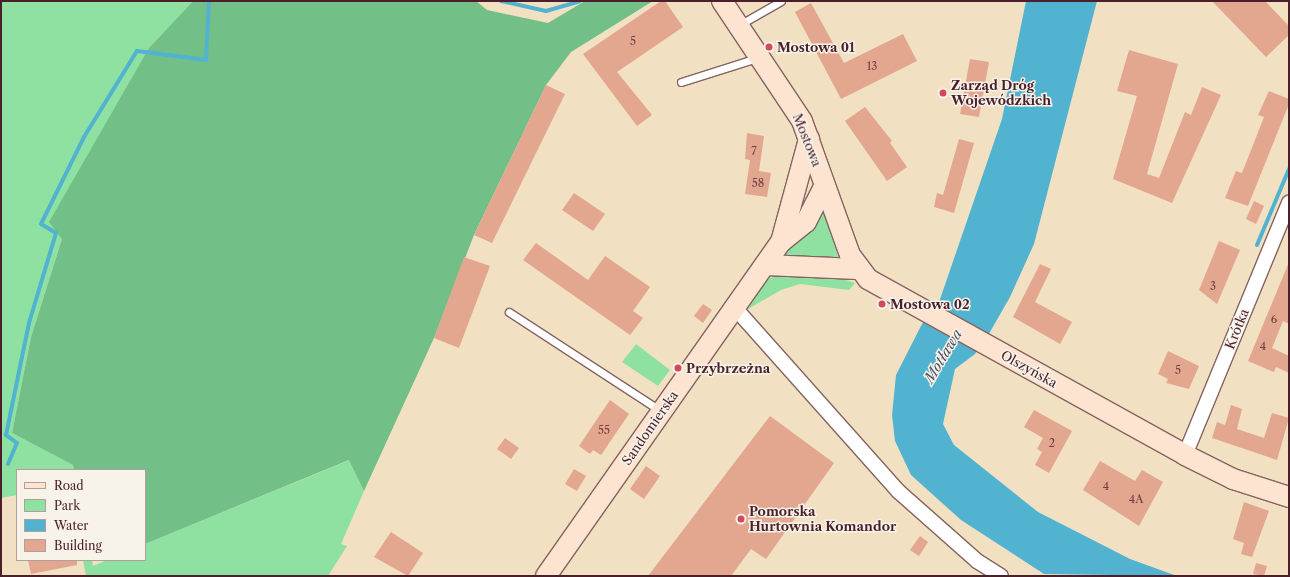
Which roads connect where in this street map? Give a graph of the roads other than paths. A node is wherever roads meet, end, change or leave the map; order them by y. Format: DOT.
graph roads {
  1 [pos="722,1"];
  2 [pos="781,1"];
  3 [pos="739,25"];
  4 [pos="761,57"];
  5 [pos="681,82"];
  6 [pos="809,139"];
  7 [pos="824,187"];
  8 [pos="1289,203"];
  9 [pos="781,242"];
  10 [pos="765,265"];
  11 [pos="858,269"];
  12 [pos="734,308"];
  13 [pos="509,312"];
  14 [pos="662,412"];
  15 [pos="1185,455"];
  16 [pos="1289,497"];
  17 [pos="546,576"];
  18 [pos="1001,576"];
  1 -- 3 [label="street, Mostowa"];
  2 -- 3 [label="lane"];
  3 -- 4 [label="street, Mostowa"];
  4 -- 5 [label="lane"];
  4 -- 6 [label="street, Mostowa"];
  6 -- 7 [label="street, Mostowa"];
  6 -- 9 [label="street, Sandomierska"];
  7 -- 9 [label="street, Sandomierska"];
  7 -- 11 [label="street, Mostowa"];
  8 -- 15 [label="street, Krótka"];
  9 -- 10 [label="street, Sandomierska"];
  10 -- 11 [label="street"];
  10 -- 12 [label="street, Sandomierska"];
  11 -- 15 [label="street, Olszyńska"];
  12 -- 14 [label="street, Sandomierska"];
  12 -- 18 [label="street"];
  13 -- 14 [label="lane"];
  14 -- 17 [label="street, Sandomierska"];
  15 -- 16 [label="street, Olszyńska"];
}
